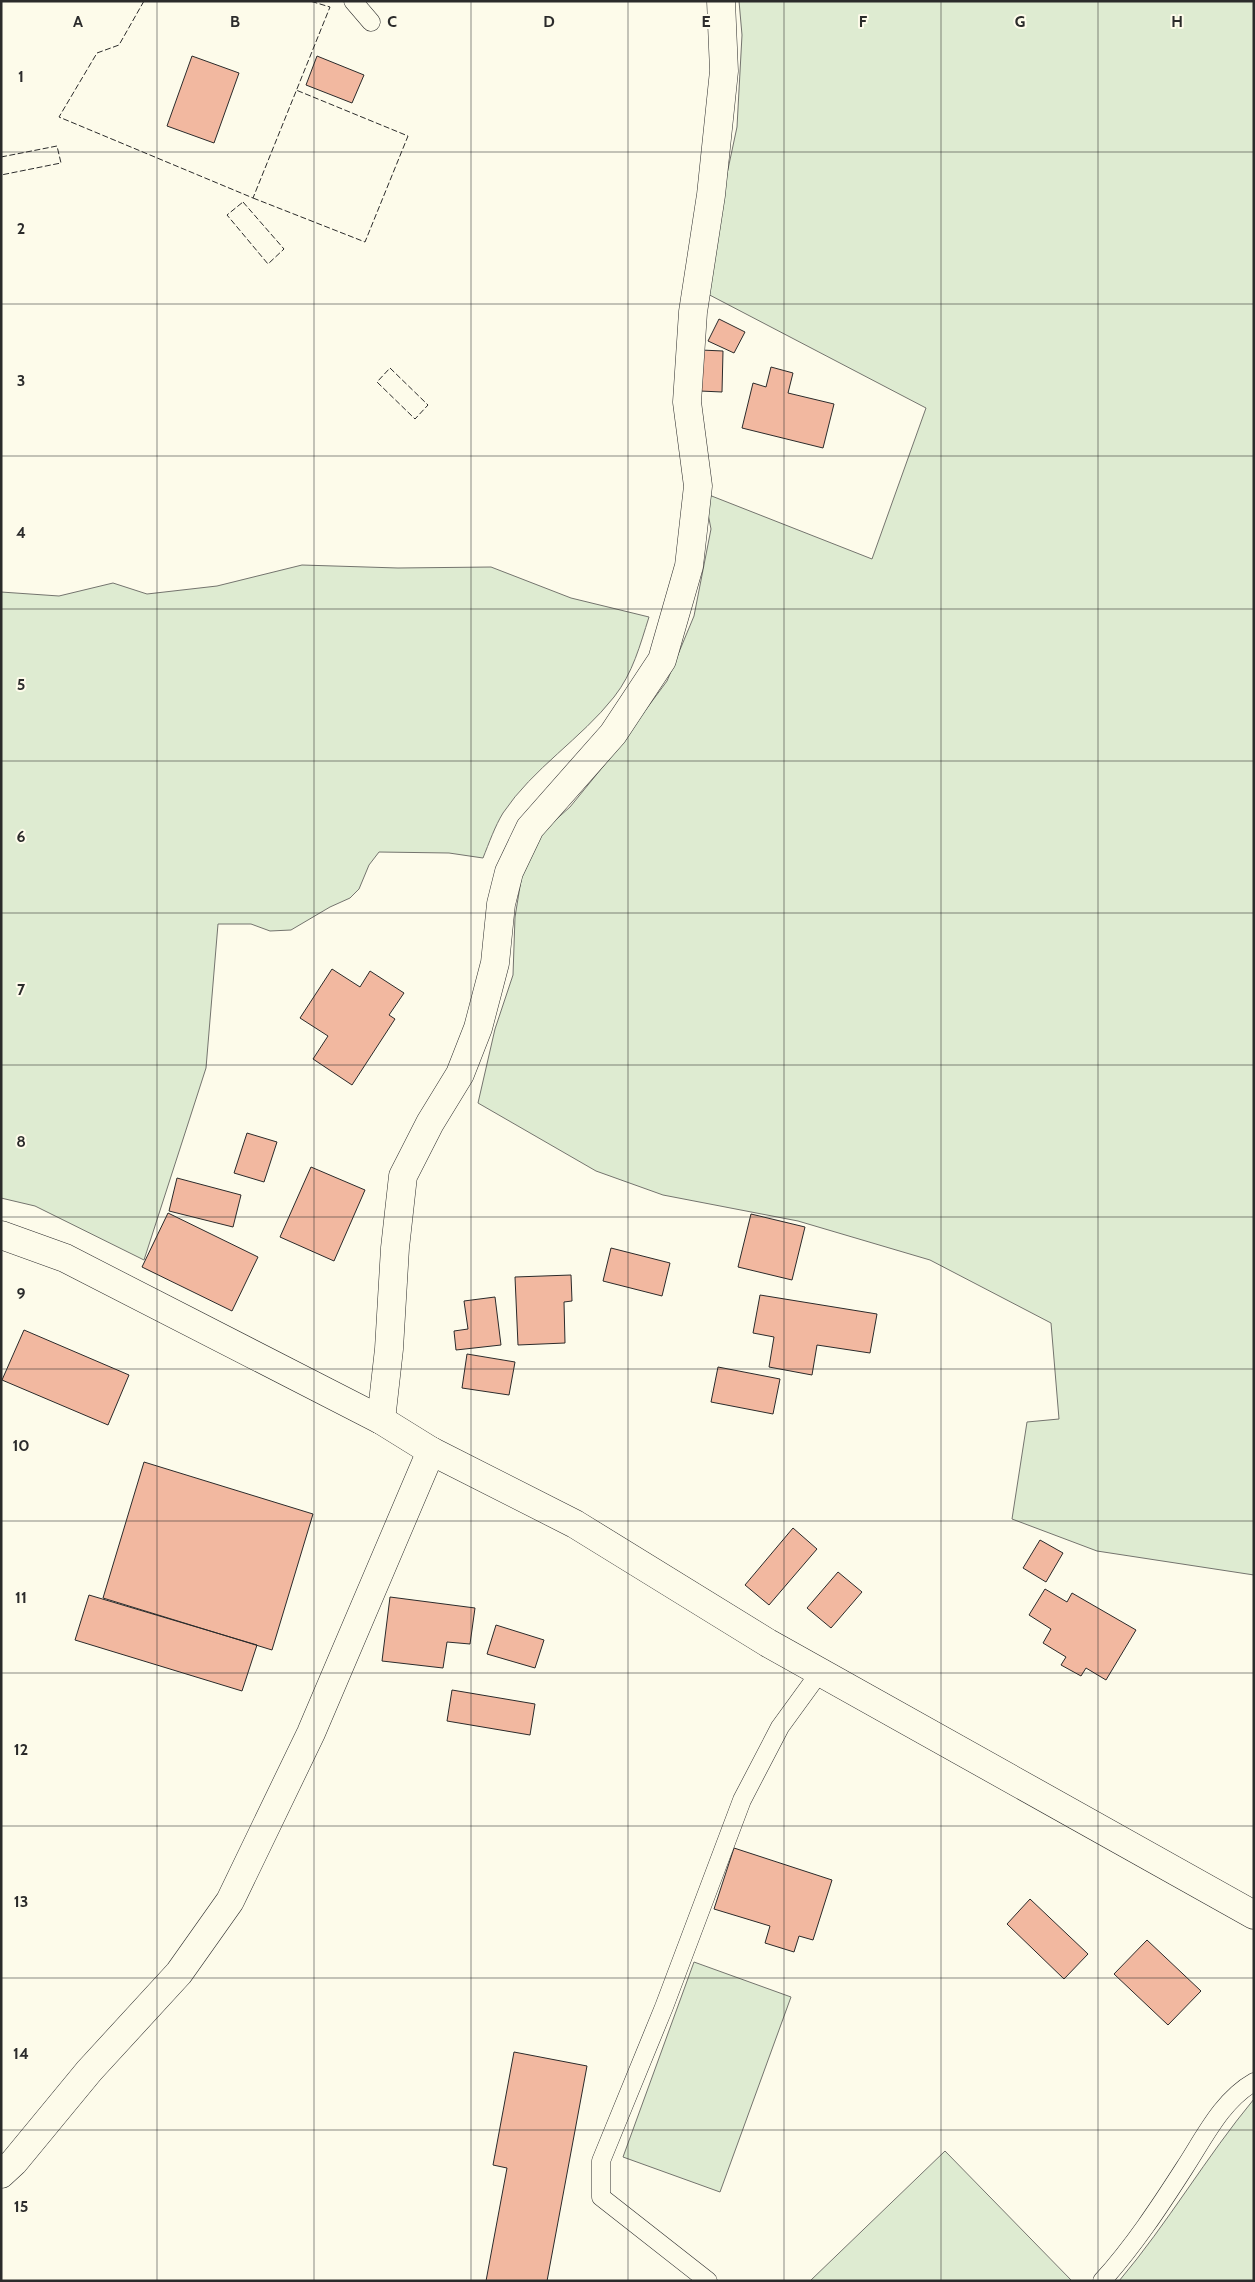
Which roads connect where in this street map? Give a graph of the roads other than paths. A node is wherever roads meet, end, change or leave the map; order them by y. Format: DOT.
graph roads {
  1 [pos="353,1"];
  2 [pos="721,1"];
  3 [pos="371,22"];
  4 [pos="1,1235"];
  5 [pos="381,1420"];
  6 [pos="431,1451"];
  7 [pos="820,1672"];
  8 [pos="1254,1915"];
  9 [pos="1254,2082"];
  10 [pos="1,2174"];
  11 [pos="708,2281"];
  12 [pos="1102,2281"];
  1 -- 3 [label="lane"];
  2 -- 5 [label="street"];
  4 -- 5 [label="street"];
  5 -- 6 [label="street"];
  6 -- 7 [label="street"];
  6 -- 10 [label="street"];
  7 -- 8 [label="street"];
  7 -- 11 [label="lane"];
  9 -- 12 [label="lane"];
}
